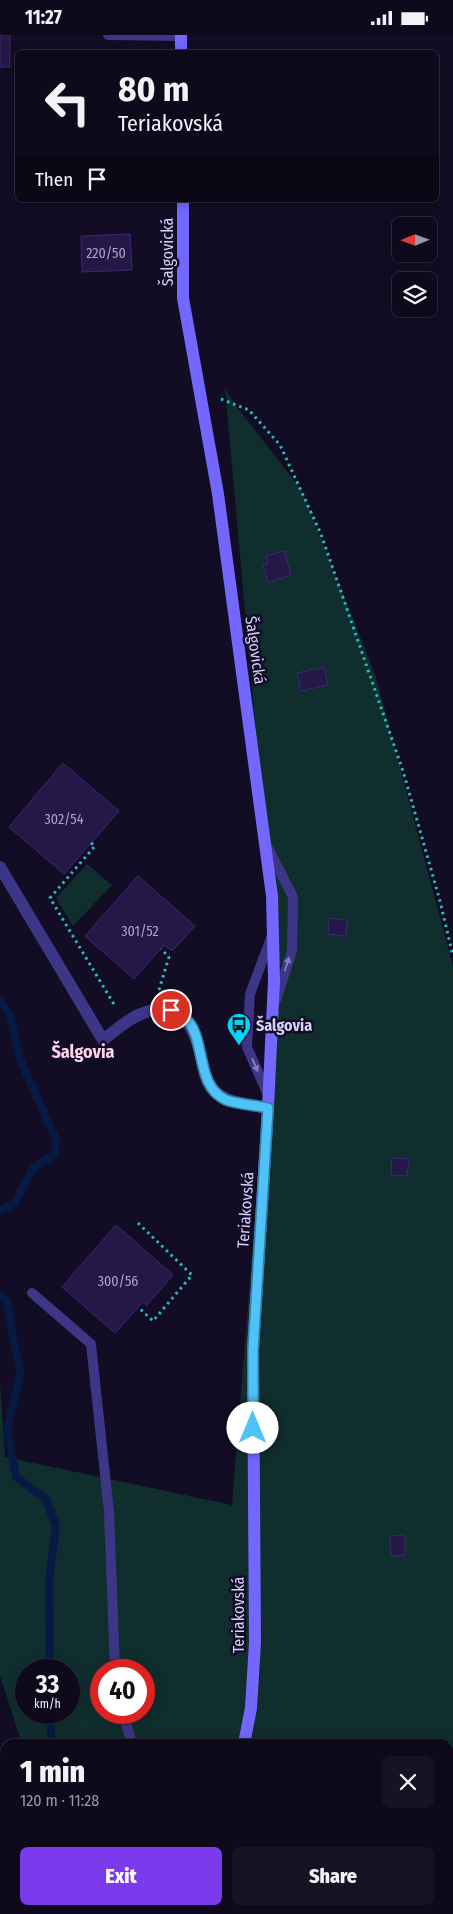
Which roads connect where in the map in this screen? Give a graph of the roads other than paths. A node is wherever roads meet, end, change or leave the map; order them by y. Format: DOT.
graph roads {
  1 [pos="108,35"];
  2 [pos="181,35"];
  3 [pos="181,50"];
  4 [pos="183,202"];
  5 [pos="265,842"];
  6 [pos="0,867"];
  7 [pos="273,935"];
  8 [pos="272,1011"];
  9 [pos="268,1102"];
  10 [pos="32,1293"];
  11 [pos="115,1659"];
  12 [pos="126,1724"];
  13 [pos="131,1739"];
  14 [pos="245,1739"];
  1 -- 2 [label="lane"];
  2 -- 3 [label="street"];
  4 -- 5 [label="street, Šalgovická"];
  5 -- 7 [label="street, Šalgovická"];
  8 -- 5 [label="lane, one-way"];
  6 -- 9 [label="street"];
  7 -- 8 [label="street, Šalgovická"];
  7 -- 9 [label="lane, one-way"];
  8 -- 9 [label="street, Šalgovická"];
  9 -- 14 [label="street, Teriakovská"];
  10 -- 11 [label="lane"];
  12 -- 13 [label="lane"];
}
